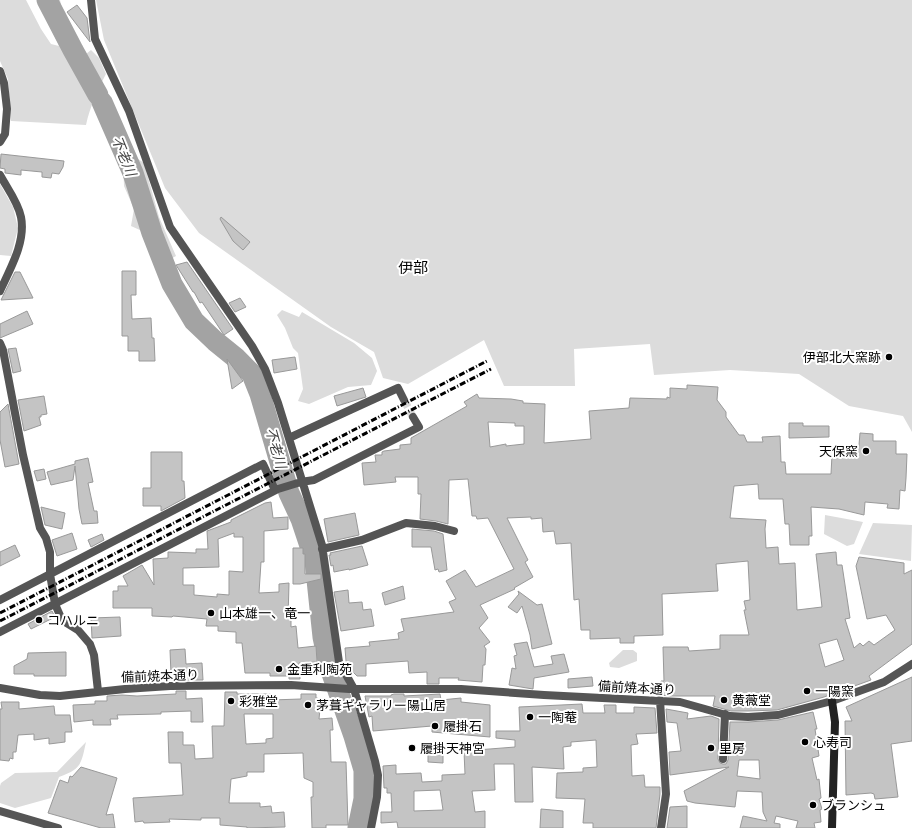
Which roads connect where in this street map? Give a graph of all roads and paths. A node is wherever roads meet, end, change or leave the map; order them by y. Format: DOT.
graph roads {
  1 [pos="91,0"];
  2 [pos="0,71"];
  3 [pos="0,142"];
  4 [pos="0,175"];
  5 [pos="0,291"];
  6 [pos="0,343"];
  7 [pos="404,400"];
  8 [pos="413,417"];
  9 [pos="289,438"];
  10 [pos="298,483"];
  11 [pos="277,490"];
  12 [pos="454,531"];
  13 [pos="322,549"];
  14 [pos="50,574"];
  15 [pos="0,600"];
  16 [pos="55,604"];
  17 [pos="0,632"];
  18 [pos="912,664"];
  19 [pos="0,688"];
  20 [pos="351,689"];
  21 [pos="98,691"];
  22 [pos="660,700"];
  23 [pos="832,702"];
  24 [pos="725,714"];
  25 [pos="723,759"];
  26 [pos="0,811"];
  27 [pos="58,828"];
  28 [pos="371,828"];
  29 [pos="661,828"];
  30 [pos="832,828"];
  1 -- 9 [label="street"];
  2 -- 3 [label="street"];
  4 -- 5 [label="street"];
  6 -- 14 [label="street"];
  7 -- 9 [label="street"];
  8 -- 10 [label="street"];
  9 -- 10 [label="street"];
  10 -- 11 [label="street"];
  10 -- 13 [label="street"];
  11 -- 14 [label="street"];
  11 -- 16 [label="street"];
  12 -- 13 [label="street"];
  13 -- 20 [label="street"];
  14 -- 15 [label="street"];
  14 -- 16 [label="street"];
  16 -- 17 [label="street"];
  16 -- 21 [label="street"];
  18 -- 23 [label="street, 備前焼本通り"];
  19 -- 21 [label="street, 備前焼本通り"];
  20 -- 21 [label="street, 備前焼本通り"];
  20 -- 22 [label="street, 備前焼本通り"];
  20 -- 28 [label="street"];
  22 -- 24 [label="street, 備前焼本通り"];
  22 -- 29 [label="street"];
  23 -- 24 [label="street, 備前焼本通り"];
  23 -- 30 [label="street"];
  24 -- 25 [label="street"];
  26 -- 27 [label="street"];
}
